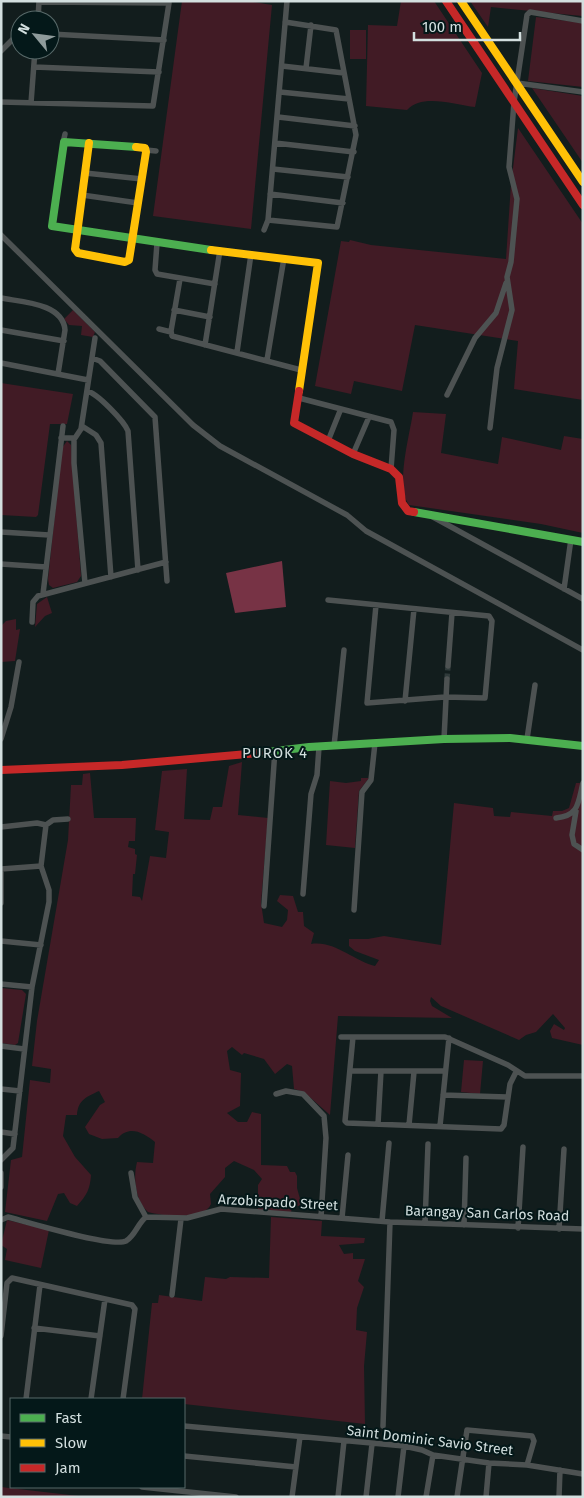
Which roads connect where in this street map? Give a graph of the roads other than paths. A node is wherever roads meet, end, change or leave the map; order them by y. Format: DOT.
graph roads {
  1 [pos="287,1"];
  2 [pos="446,1"];
  3 [pos="462,1"];
  4 [pos="39,2"];
  5 [pos="583,21"];
  6 [pos="284,22"];
  7 [pos="311,25"];
  8 [pos="60,35"];
  9 [pos="164,40"];
  10 [pos="34,60"];
  11 [pos="282,66"];
  12 [pos="34,68"];
  13 [pos="306,68"];
  14 [pos="159,72"];
  15 [pos="344,73"];
  16 [pos="517,83"];
  17 [pos="280,92"];
  18 [pos="583,92"];
  19 [pos="350,99"];
  20 [pos="1,102"];
  21 [pos="514,102"];
  22 [pos="31,103"];
  23 [pos="278,117"];
  24 [pos="355,126"];
  25 [pos="64,134"];
  26 [pos="63,143"];
  27 [pos="89,143"];
  28 [pos="275,143"];
  29 [pos="146,150"];
  30 [pos="156,151"];
  31 [pos="354,152"];
  32 [pos="273,169"];
  33 [pos="85,172"];
  34 [pos="348,177"];
  35 [pos="142,178"];
  36 [pos="583,182"];
  37 [pos="270,194"];
  38 [pos="82,195"];
  39 [pos="138,203"];
  40 [pos="343,203"];
  41 [pos="583,205"];
  42 [pos="268,220"];
  43 [pos="77,230"];
  44 [pos="264,230"];
  45 [pos="1,235"];
  46 [pos="133,239"];
  47 [pos="158,242"];
  48 [pos="220,250"];
  49 [pos="251,254"];
  50 [pos="284,258"];
  51 [pos="180,279"];
  52 [pos="507,280"];
  53 [pos="215,284"];
  54 [pos="1,298"];
  55 [pos="174,310"];
  56 [pos="210,317"];
  57 [pos="158,329"];
  58 [pos="1,330"];
  59 [pos="171,332"];
  60 [pos="95,338"];
  61 [pos="64,341"];
  62 [pos="205,345"];
  63 [pos="237,352"];
  64 [pos="92,358"];
  65 [pos="267,360"];
  66 [pos="1,363"];
  67 [pos="301,370"];
  68 [pos="58,374"];
  69 [pos="88,380"];
  70 [pos="87,391"];
  71 [pos="448,395"];
  72 [pos="299,398"];
  73 [pos="340,411"];
  74 [pos="369,417"];
  75 [pos="63,426"];
  76 [pos="82,426"];
  77 [pos="490,428"];
  78 [pos="61,438"];
  79 [pos="74,438"];
  80 [pos="328,441"];
  81 [pos="353,454"];
  82 [pos="391,469"];
  83 [pos="429,515"];
  84 [pos="1,532"];
  85 [pos="49,535"];
  86 [pos="571,539"];
  87 [pos="583,542"];
  88 [pos="166,562"];
  89 [pos="1,564"];
  90 [pos="46,566"];
  91 [pos="138,570"];
  92 [pos="111,577"];
  93 [pos="167,581"];
  94 [pos="85,584"];
  95 [pos="564,589"];
  96 [pos="43,594"];
  97 [pos="583,599"];
  98 [pos="328,600"];
  99 [pos="376,605"];
  100 [pos="414,609"];
  101 [pos="452,613"];
  102 [pos="32,622"];
  103 [pos="344,650"];
  104 [pos="583,650"];
  105 [pos="19,662"];
  106 [pos="448,666"];
  107 [pos="447,679"];
  108 [pos="535,685"];
  109 [pos="445,697"];
  110 [pos="405,701"];
  111 [pos="1,739"];
  112 [pos="444,739"];
  113 [pos="527,739"];
  114 [pos="375,743"];
  115 [pos="334,746"];
  116 [pos="583,746"];
  117 [pos="319,747"];
  118 [pos="275,750"];
  119 [pos="1,770"];
  120 [pos="583,783"];
  121 [pos="576,808"];
  122 [pos="556,818"];
  123 [pos="68,819"];
  124 [pos="46,825"];
  125 [pos="1,826"];
  126 [pos="583,850"];
  127 [pos="42,866"];
  128 [pos="1,871"];
  129 [pos="303,894"];
  130 [pos="1,903"];
  131 [pos="264,906"];
  132 [pos="354,910"];
  133 [pos="1,941"];
  134 [pos="41,945"];
  135 [pos="1,984"];
  136 [pos="32,987"];
  137 [pos="341,1037"];
  138 [pos="353,1037"];
  139 [pos="449,1038"];
  140 [pos="1,1046"];
  141 [pos="24,1049"];
  142 [pos="350,1071"];
  143 [pos="381,1071"];
  144 [pos="446,1071"];
  145 [pos="414,1072"];
  146 [pos="516,1072"];
  147 [pos="583,1076"];
  148 [pos="1,1089"];
  149 [pos="20,1091"];
  150 [pos="276,1094"];
  151 [pos="443,1095"];
  152 [pos="507,1097"];
  153 [pos="378,1124"];
  154 [pos="409,1125"];
  155 [pos="440,1126"];
  156 [pos="1,1132"];
  157 [pos="15,1134"];
  158 [pos="389,1144"];
  159 [pos="428,1144"];
  160 [pos="524,1146"];
  161 [pos="564,1149"];
  162 [pos="348,1155"];
  163 [pos="466,1158"];
  164 [pos="1,1160"];
  165 [pos="1,1173"];
  166 [pos="131,1173"];
  167 [pos="1,1187"];
  168 [pos="321,1216"];
  169 [pos="146,1217"];
  170 [pos="342,1218"];
  171 [pos="180,1219"];
  172 [pos="1,1220"];
  173 [pos="382,1221"];
  174 [pos="390,1222"];
  175 [pos="424,1223"];
  176 [pos="464,1225"];
  177 [pos="518,1228"];
  178 [pos="558,1229"];
  179 [pos="583,1229"];
  180 [pos="40,1285"];
  181 [pos="172,1295"];
  182 [pos="105,1299"];
  183 [pos="34,1328"];
  184 [pos="1,1336"];
  185 [pos="100,1336"];
  186 [pos="26,1398"];
  187 [pos="91,1398"];
  188 [pos="123,1398"];
  189 [pos="185,1426"];
  190 [pos="383,1426"];
  191 [pos="300,1437"];
  192 [pos="344,1441"];
  193 [pos="372,1444"];
  194 [pos="404,1446"];
  195 [pos="433,1455"];
  196 [pos="185,1456"];
  197 [pos="462,1459"];
  198 [pos="489,1463"];
  199 [pos="527,1465"];
  200 [pos="296,1467"];
  201 [pos="560,1470"];
  202 [pos="583,1474"];
  203 [pos="169,1488"];
  204 [pos="236,1497"];
  205 [pos="292,1497"];
  206 [pos="338,1497"];
  207 [pos="366,1497"];
  208 [pos="398,1497"];
  209 [pos="426,1497"];
  210 [pos="456,1497"];
  211 [pos="486,1497"];
  212 [pos="559,1497"];
  1 -- 6 [label="street"];
  2 -- 21 [label="street"];
  3 -- 16 [label="street"];
  4 -- 9 [label="street"];
  5 -- 16 [label="street"];
  6 -- 7 [label="street"];
  6 -- 11 [label="street"];
  7 -- 13 [label="street"];
  7 -- 15 [label="street"];
  8 -- 9 [label="street"];
  9 -- 14 [label="street"];
  10 -- 12 [label="street"];
  11 -- 13 [label="street"];
  11 -- 17 [label="street"];
  12 -- 14 [label="street"];
  12 -- 22 [label="street"];
  13 -- 15 [label="street"];
  14 -- 22 [label="street"];
  15 -- 19 [label="street"];
  16 -- 18 [label="street"];
  16 -- 21 [label="street"];
  16 -- 36 [label="street"];
  17 -- 19 [label="street"];
  17 -- 23 [label="street"];
  19 -- 24 [label="street"];
  20 -- 22 [label="street"];
  21 -- 41 [label="street"];
  21 -- 52 [label="street"];
  23 -- 24 [label="street"];
  23 -- 28 [label="street"];
  24 -- 31 [label="street"];
  25 -- 26 [label="street"];
  26 -- 27 [label="street"];
  26 -- 43 [label="street"];
  27 -- 29 [label="street"];
  27 -- 33 [label="street"];
  28 -- 31 [label="street"];
  28 -- 32 [label="street"];
  29 -- 30 [label="street"];
  29 -- 35 [label="street"];
  31 -- 34 [label="street"];
  32 -- 34 [label="street"];
  32 -- 37 [label="street"];
  33 -- 35 [label="street"];
  33 -- 38 [label="street"];
  34 -- 40 [label="street"];
  35 -- 39 [label="street"];
  37 -- 40 [label="street"];
  37 -- 42 [label="street"];
  38 -- 39 [label="street"];
  38 -- 43 [label="street"];
  39 -- 46 [label="street"];
  40 -- 42 [label="street"];
  42 -- 44 [label="street"];
  43 -- 46 [label="street"];
  43 -- 46 [label="street"];
  45 -- 104 [label="street"];
  46 -- 47 [label="street"];
  47 -- 48 [label="street"];
  47 -- 51 [label="street"];
  48 -- 49 [label="street"];
  48 -- 53 [label="street"];
  49 -- 50 [label="street"];
  49 -- 63 [label="street"];
  50 -- 65 [label="street"];
  50 -- 67 [label="street"];
  51 -- 53 [label="street"];
  51 -- 55 [label="street"];
  52 -- 71 [label="street"];
  52 -- 77 [label="street"];
  53 -- 56 [label="street"];
  54 -- 61 [label="street"];
  55 -- 56 [label="street"];
  55 -- 59 [label="street"];
  56 -- 62 [label="street"];
  57 -- 59 [label="street"];
  58 -- 61 [label="street"];
  59 -- 62 [label="street"];
  60 -- 64 [label="street"];
  61 -- 68 [label="street"];
  62 -- 63 [label="street"];
  63 -- 65 [label="street"];
  64 -- 69 [label="street"];
  64 -- 88 [label="street"];
  65 -- 67 [label="street"];
  66 -- 68 [label="street"];
  67 -- 72 [label="street"];
  68 -- 69 [label="street"];
  69 -- 70 [label="street"];
  70 -- 76 [label="street"];
  70 -- 91 [label="street"];
  72 -- 73 [label="street"];
  72 -- 80 [label="street"];
  73 -- 74 [label="street"];
  73 -- 80 [label="street"];
  74 -- 81 [label="street"];
  74 -- 82 [label="street"];
  75 -- 78 [label="street"];
  76 -- 79 [label="street"];
  76 -- 92 [label="street"];
  78 -- 79 [label="street"];
  78 -- 85 [label="street"];
  79 -- 94 [label="street"];
  80 -- 81 [label="street"];
  81 -- 82 [label="street"];
  82 -- 83 [label="street"];
  83 -- 86 [label="street"];
  83 -- 95 [label="street"];
  84 -- 85 [label="street"];
  85 -- 90 [label="street"];
  86 -- 87 [label="street"];
  86 -- 95 [label="street"];
  88 -- 91 [label="street"];
  88 -- 93 [label="street"];
  89 -- 90 [label="street"];
  90 -- 96 [label="street"];
  91 -- 92 [label="street"];
  92 -- 94 [label="street"];
  94 -- 96 [label="street"];
  95 -- 97 [label="street"];
  96 -- 102 [label="street"];
  98 -- 99 [label="street"];
  99 -- 100 [label="street"];
  99 -- 110 [label="street"];
  100 -- 101 [label="street"];
  100 -- 110 [label="street"];
  101 -- 106 [label="street"];
  101 -- 109 [label="street"];
  103 -- 115 [label="street"];
  105 -- 111 [label="street"];
  107 -- 109 [label="street"];
  108 -- 113 [label="street"];
  109 -- 110 [label="street"];
  109 -- 112 [label="street"];
  112 -- 113 [label="street"];
  112 -- 114 [label="street"];
  113 -- 116 [label="street"];
  114 -- 115 [label="street"];
  114 -- 132 [label="street"];
  115 -- 117 [label="street"];
  117 -- 118 [label="street"];
  117 -- 129 [label="street"];
  118 -- 119 [label="street"];
  118 -- 131 [label="street"];
  120 -- 121 [label="street"];
  121 -- 122 [label="street"];
  121 -- 126 [label="street"];
  123 -- 124 [label="street"];
  124 -- 125 [label="street"];
  124 -- 127 [label="street"];
  127 -- 128 [label="street"];
  127 -- 134 [label="street"];
  128 -- 130 [label="street"];
  133 -- 134 [label="street"];
  134 -- 136 [label="street"];
  135 -- 136 [label="street"];
  136 -- 141 [label="street"];
  137 -- 138 [label="street"];
  138 -- 139 [label="street"];
  138 -- 142 [label="street"];
  139 -- 144 [label="street"];
  139 -- 146 [label="street"];
  140 -- 141 [label="street"];
  141 -- 149 [label="street"];
  142 -- 143 [label="street"];
  142 -- 153 [label="street"];
  143 -- 145 [label="street"];
  143 -- 153 [label="street"];
  144 -- 145 [label="street"];
  144 -- 151 [label="street"];
  145 -- 154 [label="street"];
  146 -- 147 [label="street"];
  146 -- 152 [label="street"];
  148 -- 149 [label="street"];
  149 -- 157 [label="street"];
  150 -- 168 [label="street"];
  151 -- 152 [label="street"];
  151 -- 155 [label="street"];
  152 -- 155 [label="street"];
  153 -- 154 [label="street"];
  154 -- 155 [label="street"];
  156 -- 157 [label="street"];
  157 -- 164 [label="street"];
  158 -- 173 [label="street"];
  159 -- 175 [label="street"];
  160 -- 177 [label="street"];
  161 -- 178 [label="street"];
  162 -- 170 [label="street"];
  163 -- 176 [label="street"];
  165 -- 167 [label="street"];
  166 -- 169 [label="street"];
  168 -- 170 [label="street, Arzobispado Street"];
  168 -- 171 [label="street, Arzobispado Street"];
  169 -- 171 [label="street, Arzobispado Street"];
  169 -- 172 [label="street"];
  170 -- 173 [label="street, Arzobispado Street"];
  171 -- 181 [label="street"];
  173 -- 174 [label="street, Arzobispado Street"];
  174 -- 175 [label="street, Barangay San Carlos Road"];
  174 -- 190 [label="street"];
  175 -- 176 [label="street, Barangay San Carlos Road"];
  176 -- 177 [label="street, Barangay San Carlos Road"];
  177 -- 178 [label="street, Barangay San Carlos Road"];
  178 -- 179 [label="street, Barangay San Carlos Road"];
  180 -- 182 [label="street"];
  180 -- 183 [label="street"];
  180 -- 184 [label="street"];
  182 -- 185 [label="street"];
  182 -- 188 [label="street"];
  183 -- 185 [label="street"];
  183 -- 186 [label="street"];
  185 -- 187 [label="street"];
  189 -- 191 [label="street, Saint Dominic Savio Street"];
  191 -- 192 [label="street, Saint Dominic Savio Street"];
  191 -- 200 [label="street"];
  192 -- 193 [label="street, Saint Dominic Savio Street"];
  192 -- 206 [label="street"];
  193 -- 194 [label="street, Saint Dominic Savio Street"];
  193 -- 207 [label="street"];
  194 -- 195 [label="street, Saint Dominic Savio Street"];
  194 -- 208 [label="street"];
  195 -- 197 [label="street, Saint Dominic Savio Street"];
  195 -- 209 [label="street"];
  196 -- 200 [label="street"];
  197 -- 198 [label="street, Saint Dominic Savio Street"];
  197 -- 199 [label="street"];
  197 -- 210 [label="street"];
  198 -- 199 [label="street, Saint Dominic Savio Street"];
  198 -- 211 [label="street"];
  199 -- 201 [label="street, Saint Dominic Savio Street"];
  200 -- 205 [label="street"];
  201 -- 202 [label="street, Saint Dominic Savio Street"];
  201 -- 212 [label="street"];
  203 -- 204 [label="street"];
}
